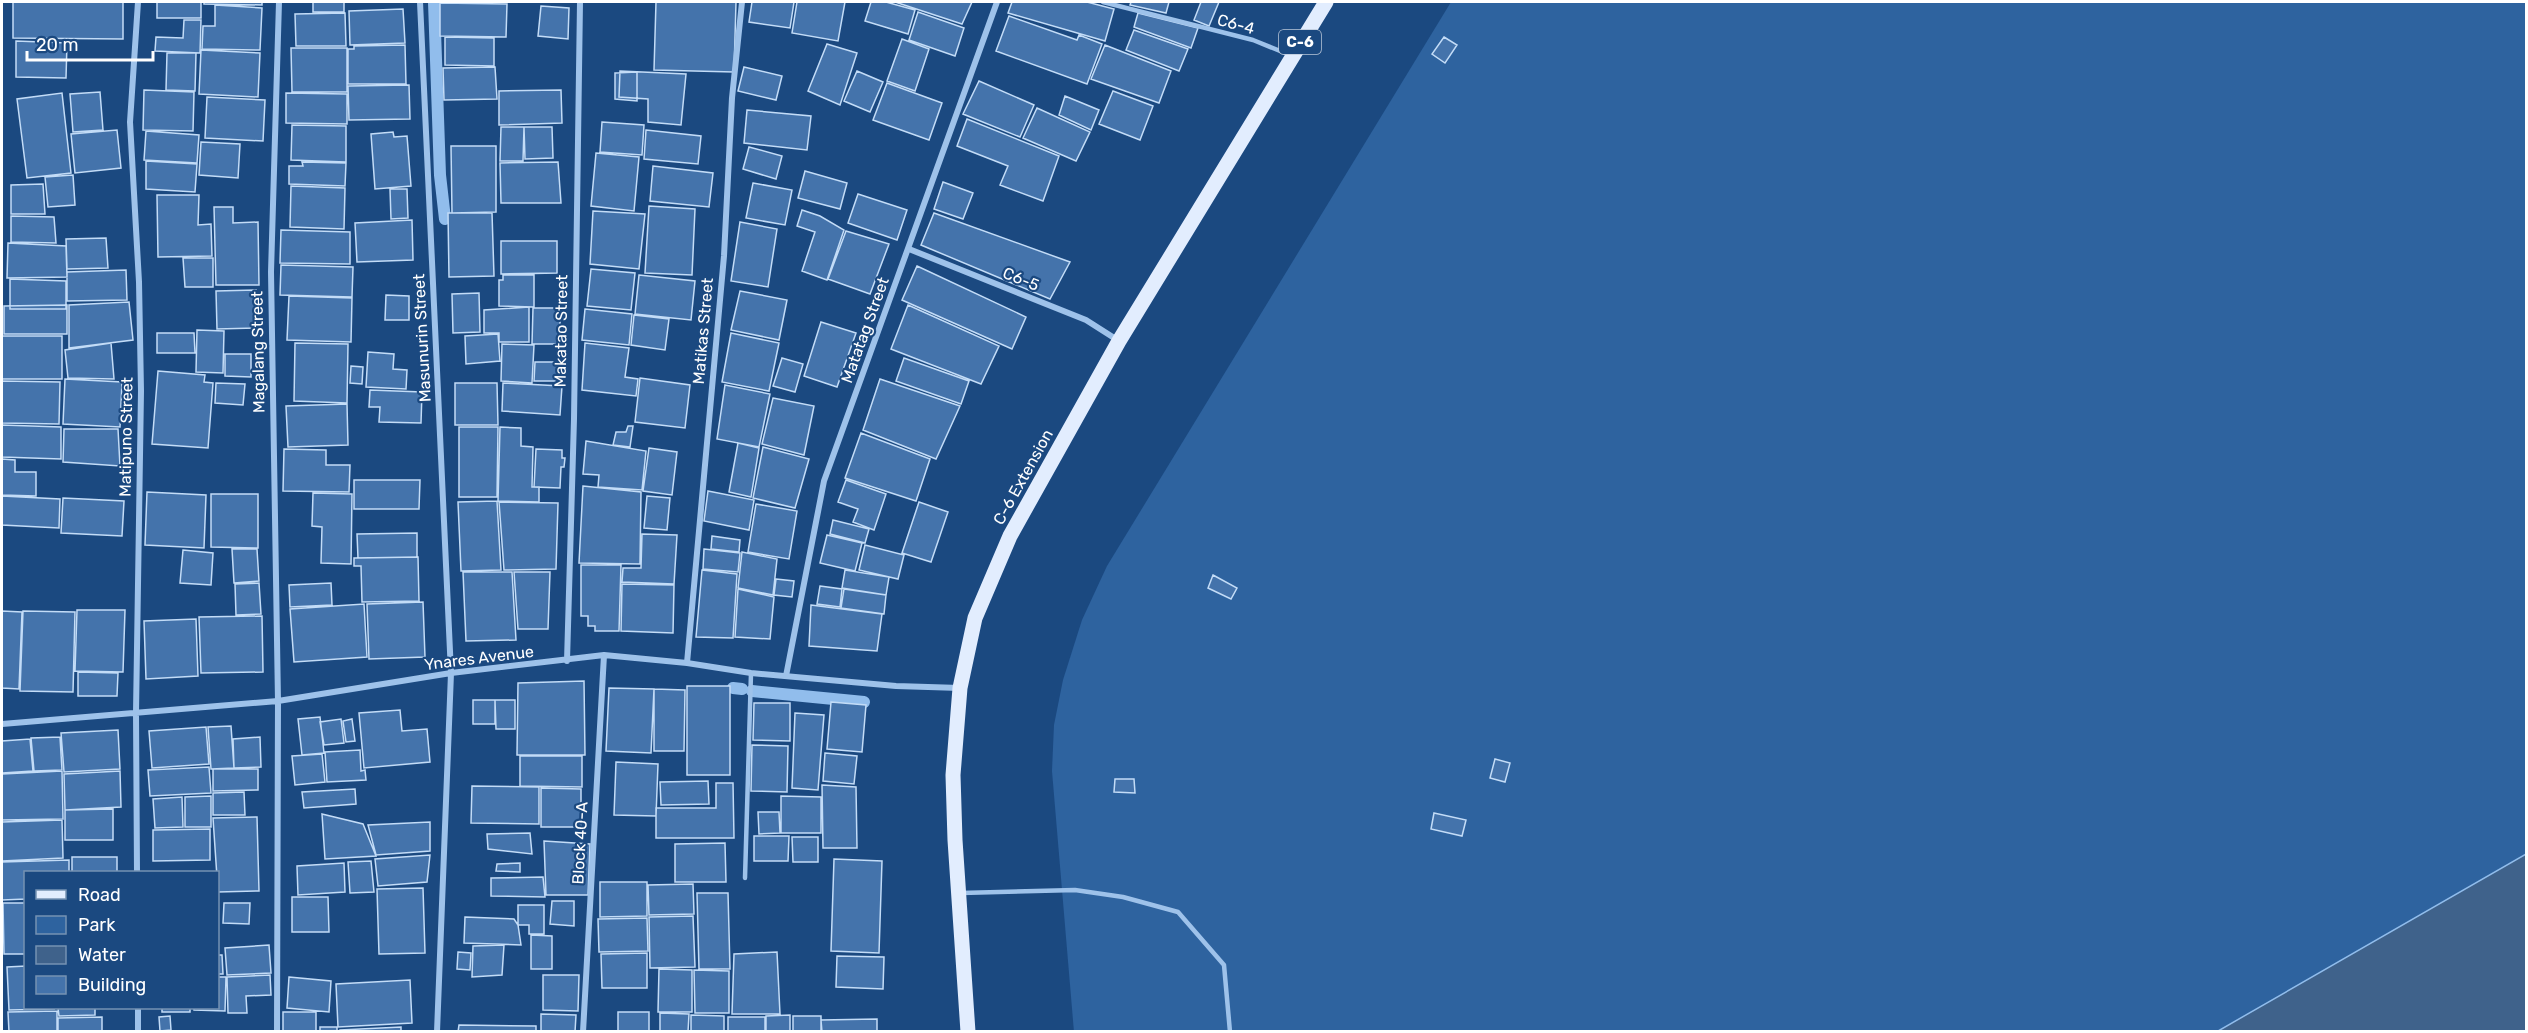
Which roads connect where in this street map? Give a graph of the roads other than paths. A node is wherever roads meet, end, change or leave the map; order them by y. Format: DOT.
graph roads {
  1 [pos="138,2"];
  2 [pos="279,2"];
  3 [pos="420,2"];
  4 [pos="580,2"];
  5 [pos="742,2"];
  6 [pos="997,2"];
  7 [pos="1103,2"];
  8 [pos="1326,2"];
  9 [pos="1292,56"];
  10 [pos="909,249"];
  11 [pos="1119,341"];
  12 [pos="604,655"];
  13 [pos="567,661"];
  14 [pos="687,663"];
  15 [pos="451,673"];
  16 [pos="751,673"];
  17 [pos="786,676"];
  18 [pos="960,688"];
  19 [pos="278,701"];
  20 [pos="136,713"];
  21 [pos="2,724"];
  22 [pos="137,871"];
  23 [pos="745,878"];
  24 [pos="958,893"];
  25 [pos="138,1009"];
  26 [pos="138,1032"];
  27 [pos="277,1032"];
  28 [pos="437,1032"];
  29 [pos="583,1032"];
  30 [pos="968,1032"];
  31 [pos="1230,1032"];
  1 -- 20 [label="street, Matipuno Street"];
  2 -- 19 [label="street, Magalang Street"];
  3 -- 15 [label="street, Masunurin Street"];
  4 -- 13 [label="street, Makatao Street"];
  5 -- 14 [label="street, Matikas Street"];
  6 -- 10 [label="street, Matatag Street"];
  7 -- 9 [label="lane, C6-4"];
  8 -- 9 [label="main road, C-6 Extension / C-6"];
  9 -- 11 [label="main road, C-6 Extension / C-6"];
  10 -- 11 [label="street, C6-5"];
  10 -- 17 [label="street, Matatag Street"];
  11 -- 18 [label="main road, C-6 Extension"];
  12 -- 13 [label="street, Ynares Avenue"];
  12 -- 14 [label="street, Ynares Avenue"];
  12 -- 29 [label="street, Block 40-A"];
  13 -- 15 [label="street, Ynares Avenue"];
  14 -- 16 [label="street, Ynares Avenue"];
  15 -- 19 [label="street, Ynares Avenue"];
  15 -- 28 [label="street"];
  16 -- 17 [label="street, Ynares Avenue"];
  16 -- 23 [label="lane"];
  17 -- 18 [label="street, Ynares Avenue"];
  18 -- 24 [label="main road, C-6 Extension"];
  19 -- 20 [label="street, Ynares Avenue"];
  19 -- 27 [label="street"];
  20 -- 21 [label="street, Ynares Avenue"];
  20 -- 22 [label="street, Matipuno Street"];
  24 -- 30 [label="main road, C-6 Extension"];
  24 -- 31 [label="lane"];
  25 -- 26 [label="street"];
}
